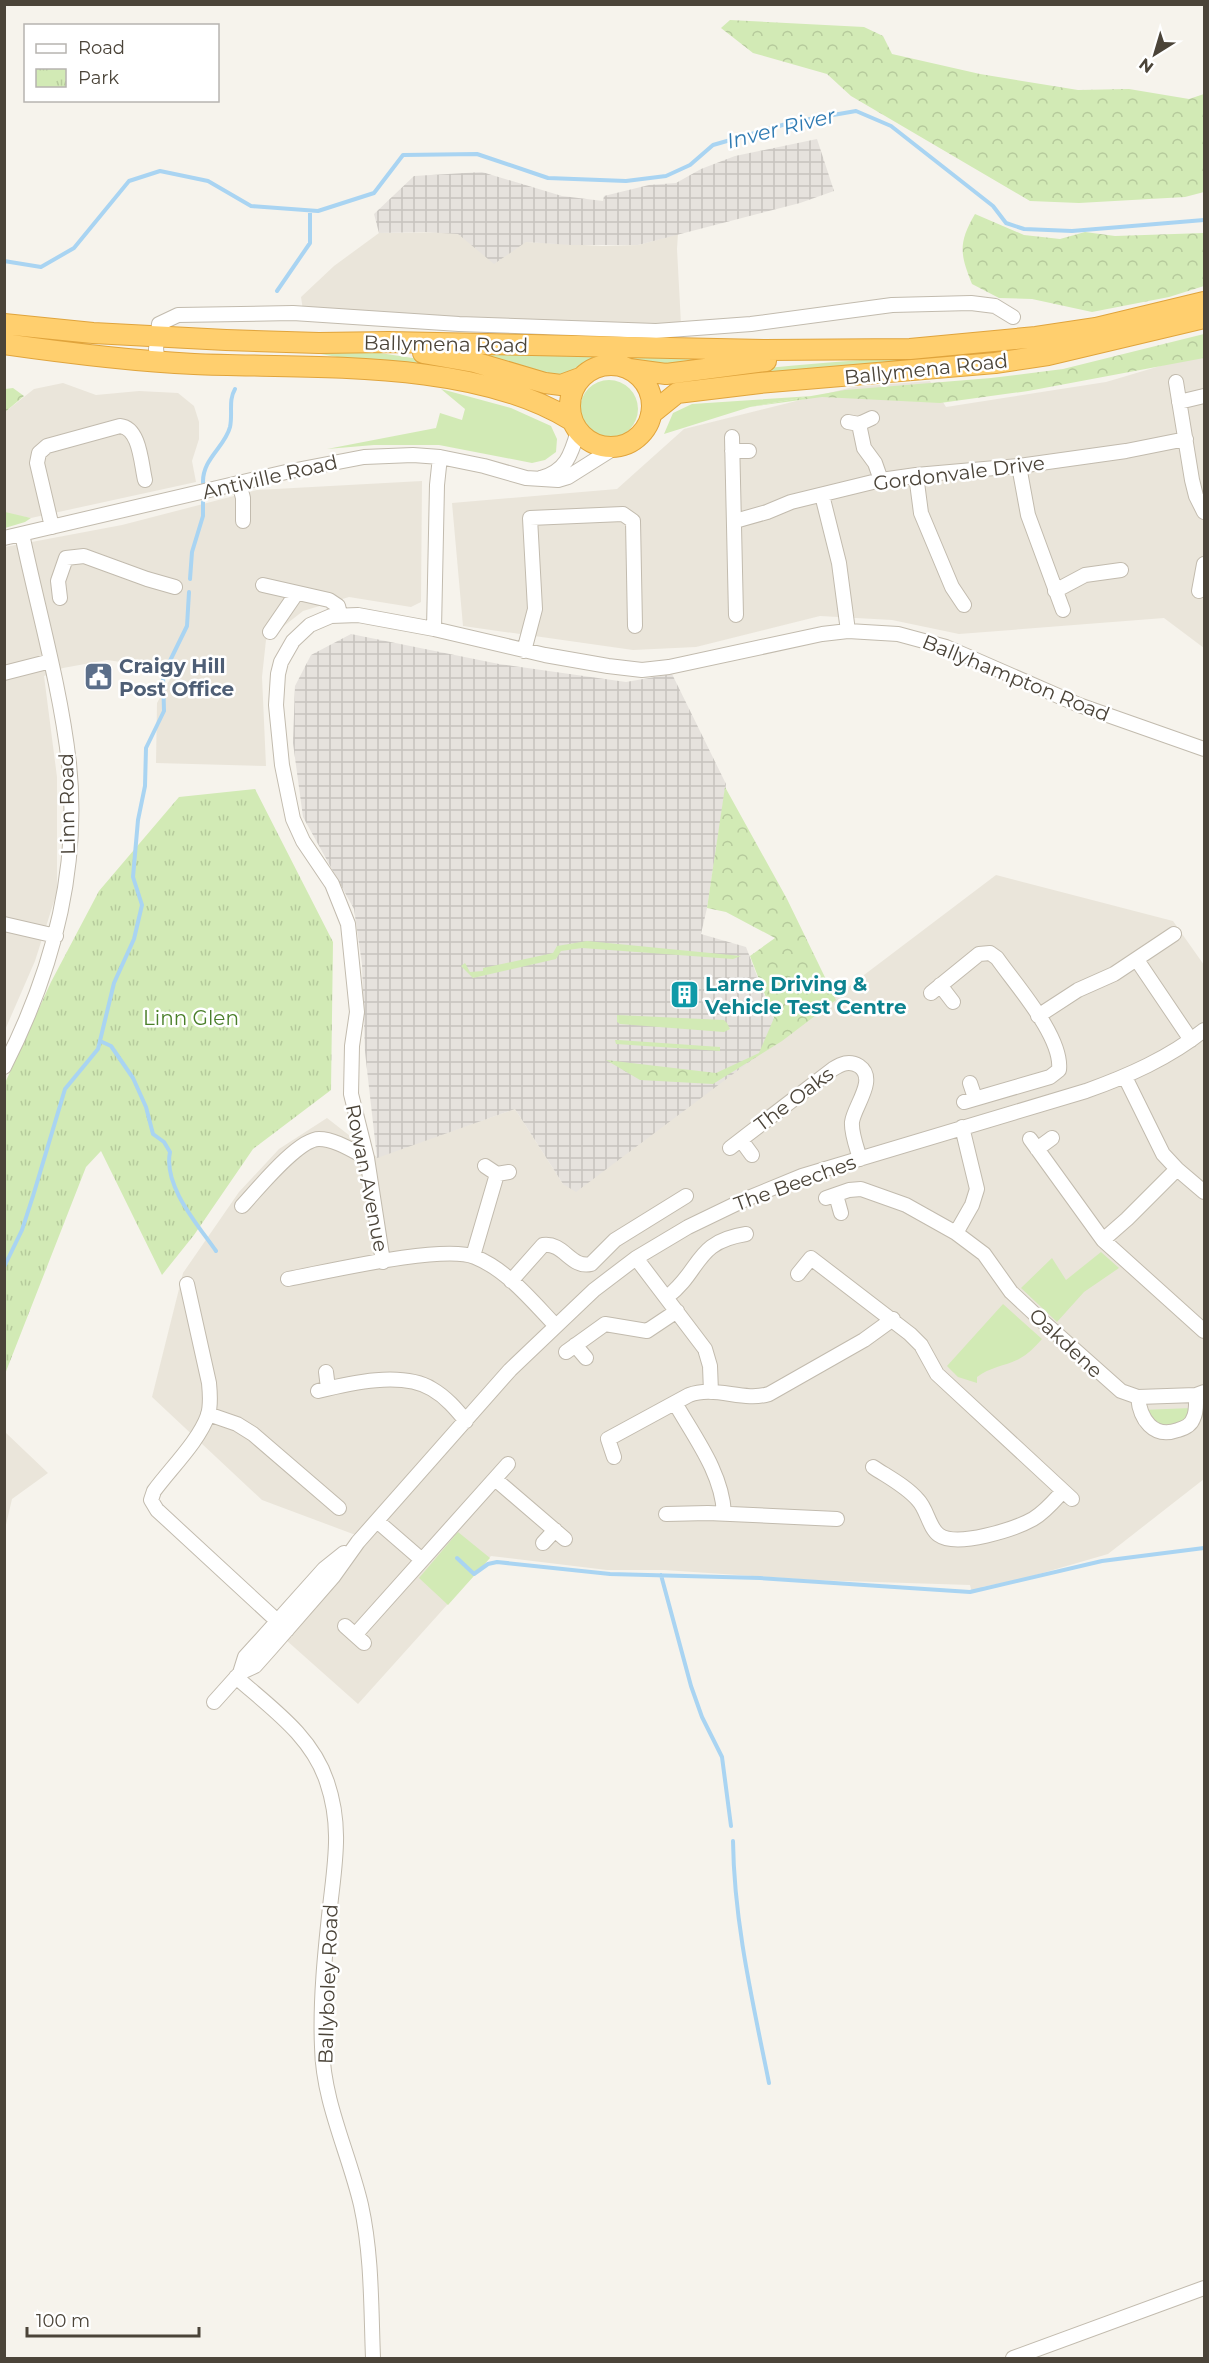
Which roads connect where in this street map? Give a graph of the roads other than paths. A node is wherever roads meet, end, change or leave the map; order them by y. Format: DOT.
graph roads {
  1 [pos="1204,302"];
  2 [pos="225,313"];
  3 [pos="1013,317"];
  4 [pos="1204,318"];
  5 [pos="4,324"];
  6 [pos="157,337"];
  7 [pos="226,340"];
  8 [pos="661,340"];
  9 [pos="319,343"];
  10 [pos="4,344"];
  11 [pos="910,349"];
  12 [pos="158,362"];
  13 [pos="629,369"];
  14 [pos="580,378"];
  15 [pos="1176,382"];
  16 [pos="1204,396"];
  17 [pos="1179,402"];
  18 [pos="651,414"];
  19 [pos="860,422"];
  20 [pos="574,426"];
  21 [pos="1186,439"];
  22 [pos="614,448"];
  23 [pos="749,451"];
  24 [pos="440,457"];
  25 [pos="1019,466"];
  26 [pos="916,475"];
  27 [pos="536,479"];
  28 [pos="145,480"];
  29 [pos="881,480"];
  30 [pos="239,483"];
  31 [pos="822,495"];
  32 [pos="1204,512"];
  33 [pos="243,521"];
  34 [pos="735,521"];
  35 [pos="52,527"];
  36 [pos="22,534"];
  37 [pos="4,538"];
  38 [pos="1204,564"];
  39 [pos="1121,570"];
  40 [pos="58,581"];
  41 [pos="263,585"];
  42 [pos="34,586"];
  43 [pos="176,587"];
  44 [pos="1055,591"];
  45 [pos="1199,591"];
  46 [pos="296,594"];
  47 [pos="60,598"];
  48 [pos="964,605"];
  49 [pos="1063,610"];
  50 [pos="340,614"];
  51 [pos="736,615"];
  52 [pos="635,626"];
  53 [pos="434,629"];
  54 [pos="848,631"];
  55 [pos="270,632"];
  56 [pos="524,651"];
  57 [pos="51,661"];
  58 [pos="4,674"];
  59 [pos="1204,749"];
  60 [pos="4,924"];
  61 [pos="1174,934"];
  62 [pos="56,936"];
  63 [pos="1137,960"];
  64 [pos="953,1002"];
  65 [pos="1038,1016"];
  66 [pos="1204,1030"];
  67 [pos="1191,1040"];
  68 [pos="4,1067"];
  69 [pos="1125,1077"];
  70 [pos="970,1083"];
  71 [pos="962,1127"];
  72 [pos="1052,1138"];
  73 [pos="752,1155"];
  74 [pos="367,1158"];
  75 [pos="860,1159"];
  76 [pos="485,1166"];
  77 [pos="1177,1169"];
  78 [pos="1204,1192"];
  79 [pos="686,1196"];
  80 [pos="242,1206"];
  81 [pos="841,1214"];
  82 [pos="956,1233"];
  83 [pos="746,1234"];
  84 [pos="1103,1239"];
  85 [pos="473,1256"];
  86 [pos="636,1258"];
  87 [pos="383,1262"];
  88 [pos="798,1274"];
  89 [pos="285,1280"];
  90 [pos="511,1281"];
  91 [pos="187,1284"];
  92 [pos="667,1297"];
  93 [pos="677,1311"];
  94 [pos="893,1319"];
  95 [pos="555,1325"];
  96 [pos="1204,1331"];
  97 [pos="586,1358"];
  98 [pos="326,1372"];
  99 [pos="711,1392"];
  100 [pos="1200,1394"];
  101 [pos="1138,1397"];
  102 [pos="675,1403"];
  103 [pos="208,1414"];
  104 [pos="466,1421"];
  105 [pos="614,1457"];
  106 [pos="508,1464"];
  107 [pos="873,1467"];
  108 [pos="495,1479"];
  109 [pos="339,1508"];
  110 [pos="724,1513"];
  111 [pos="666,1514"];
  112 [pos="837,1520"];
  113 [pos="377,1521"];
  114 [pos="543,1543"];
  115 [pos="422,1560"];
  116 [pos="282,1626"];
  117 [pos="355,1634"];
  118 [pos="238,1675"];
  119 [pos="214,1702"];
  120 [pos="1204,2288"];
  121 [pos="373,2358"];
  122 [pos="1012,2358"];
  1 -- 11 [label="highway, Ballymena Road"];
  2 -- 6 [label="street, Ballymena Road"];
  2 -- 7 [label="street"];
  2 -- 8 [label="street, Ballymena Road"];
  3 -- 8 [label="street, Ballymena Road"];
  4 -- 18 [label="highway, Ballymena Road"];
  5 -- 6 [label="highway, Ballymena Road"];
  6 -- 7 [label="highway, Ballymena Road"];
  6 -- 12 [label="street"];
  7 -- 9 [label="highway, Ballymena Road"];
  8 -- 9 [label="highway, Ballymena Road"];
  8 -- 11 [label="highway, Ballymena Road"];
  9 -- 14 [label="highway"];
  10 -- 12 [label="highway, Ballymena Road"];
  11 -- 13 [label="highway"];
  12 -- 20 [label="highway, Ballymena Road"];
  13 -- 14 [label="highway"];
  13 -- 18 [label="highway"];
  14 -- 20 [label="highway"];
  15 -- 17 [label="street"];
  16 -- 17 [label="street"];
  17 -- 21 [label="street"];
  18 -- 22 [label="highway"];
  19 -- 29 [label="street"];
  20 -- 22 [label="highway"];
  20 -- 27 [label="street"];
  21 -- 25 [label="street, Gordonvale Drive"];
  21 -- 32 [label="street"];
  22 -- 27 [label="street, Antiville Road"];
  23 -- 34 [label="street"];
  24 -- 27 [label="street, Antiville Road"];
  24 -- 30 [label="street, Antiville Road"];
  24 -- 53 [label="street"];
  25 -- 26 [label="street, Gordonvale Drive"];
  25 -- 44 [label="street"];
  26 -- 29 [label="street, Gordonvale Drive"];
  26 -- 48 [label="street"];
  28 -- 35 [label="street"];
  29 -- 31 [label="street, Gordonvale Drive"];
  30 -- 33 [label="street"];
  30 -- 35 [label="street, Antiville Road"];
  31 -- 34 [label="street, Gordonvale Drive"];
  31 -- 54 [label="street"];
  34 -- 51 [label="street"];
  35 -- 36 [label="street, Antiville Road"];
  36 -- 37 [label="street, Antiville Road"];
  36 -- 42 [label="street, Linn Road"];
  38 -- 45 [label="street"];
  39 -- 44 [label="street"];
  40 -- 42 [label="street"];
  40 -- 43 [label="street"];
  40 -- 47 [label="street"];
  41 -- 46 [label="street"];
  42 -- 57 [label="street, Linn Road"];
  44 -- 49 [label="street"];
  46 -- 50 [label="street"];
  46 -- 55 [label="street"];
  50 -- 53 [label="street"];
  50 -- 74 [label="street, Rowan Avenue"];
  52 -- 56 [label="street"];
  53 -- 56 [label="street, Ballyhampton Road"];
  54 -- 56 [label="street, Ballyhampton Road"];
  54 -- 59 [label="street, Ballyhampton Road"];
  57 -- 58 [label="street"];
  57 -- 62 [label="street, Linn Road"];
  60 -- 62 [label="street"];
  61 -- 63 [label="street"];
  62 -- 68 [label="street, Linn Road"];
  63 -- 65 [label="street"];
  63 -- 67 [label="street"];
  64 -- 65 [label="street"];
  65 -- 70 [label="street"];
  66 -- 67 [label="street, The Beeches"];
  67 -- 69 [label="street, The Beeches"];
  69 -- 71 [label="street, The Beeches"];
  69 -- 77 [label="street"];
  71 -- 75 [label="street, The Beeches"];
  71 -- 82 [label="street"];
  72 -- 84 [label="street"];
  73 -- 75 [label="street, The Oaks"];
  74 -- 80 [label="street"];
  74 -- 87 [label="street, Rowan Avenue"];
  75 -- 86 [label="street, The Beeches"];
  76 -- 85 [label="street"];
  77 -- 78 [label="street"];
  77 -- 84 [label="street"];
  79 -- 90 [label="street"];
  81 -- 82 [label="street, Oakdene"];
  82 -- 101 [label="street, Oakdene"];
  83 -- 92 [label="street, The Beeches"];
  84 -- 96 [label="street"];
  85 -- 87 [label="street"];
  85 -- 90 [label="street"];
  86 -- 92 [label="street"];
  86 -- 95 [label="street, The Beeches"];
  87 -- 89 [label="street"];
  88 -- 94 [label="street"];
  90 -- 95 [label="street"];
  91 -- 103 [label="street"];
  92 -- 93 [label="street"];
  93 -- 97 [label="street"];
  93 -- 99 [label="street"];
  94 -- 99 [label="street"];
  94 -- 107 [label="street"];
  95 -- 104 [label="street, The Beeches"];
  98 -- 104 [label="street"];
  99 -- 102 [label="street"];
  100 -- 101 [label="street, Oakdene"];
  100 -- 101 [label="street"];
  102 -- 105 [label="street"];
  102 -- 110 [label="street"];
  103 -- 109 [label="street"];
  103 -- 116 [label="street"];
  104 -- 113 [label="street, The Beeches"];
  106 -- 108 [label="street"];
  108 -- 114 [label="street"];
  108 -- 115 [label="street"];
  110 -- 111 [label="street"];
  110 -- 112 [label="street"];
  113 -- 115 [label="street"];
  113 -- 116 [label="street, The Beeches"];
  115 -- 117 [label="street"];
  116 -- 118 [label="street, The Beeches"];
  118 -- 119 [label="street, The Beeches"];
  118 -- 121 [label="street, Ballyboley Road"];
  120 -- 122 [label="street"];
}
